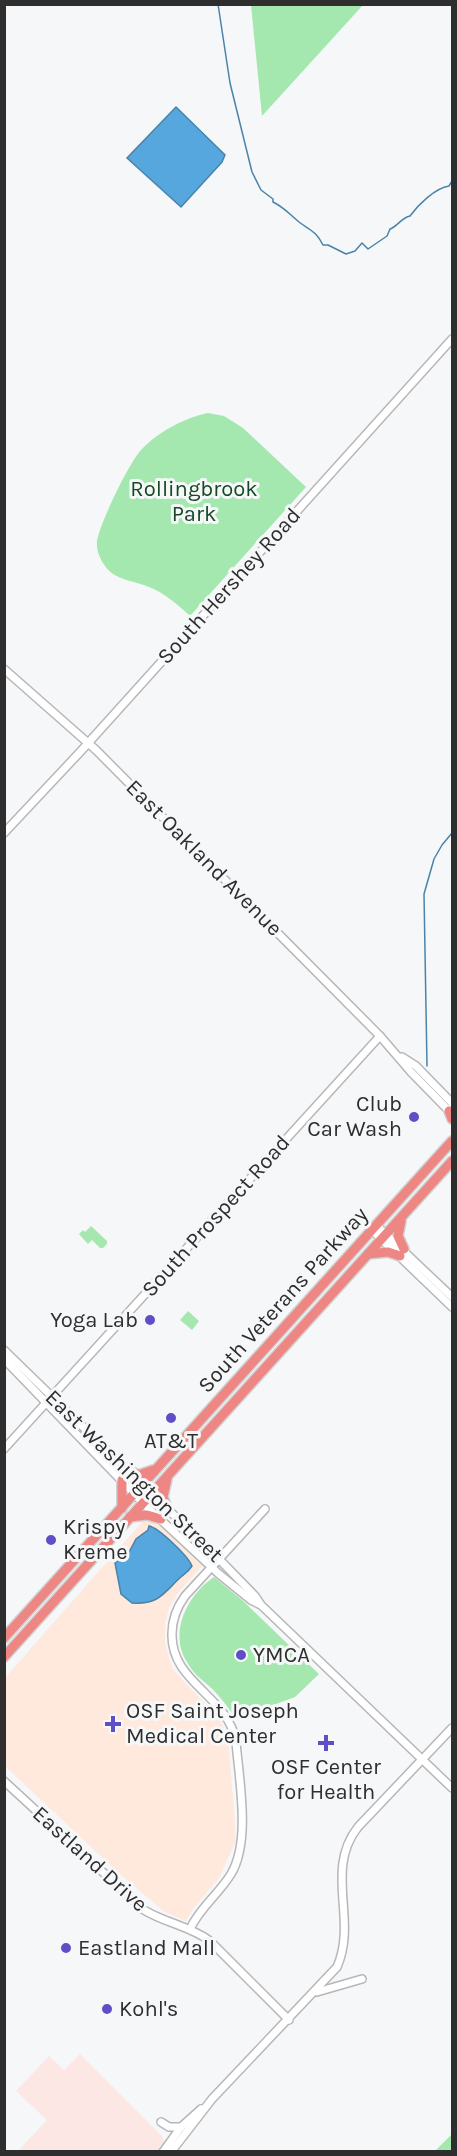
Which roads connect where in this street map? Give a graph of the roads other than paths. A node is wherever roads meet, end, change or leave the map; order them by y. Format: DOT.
graph roads {
  1 [pos="453,339"];
  2 [pos="4,669"];
  3 [pos="88,742"];
  4 [pos="4,833"];
  5 [pos="380,1036"];
  6 [pos="452,1112"];
  7 [pos="452,1140"];
  8 [pos="453,1161"];
  9 [pos="401,1218"];
  10 [pos="374,1228"];
  11 [pos="384,1237"];
  12 [pos="402,1253"];
  13 [pos="368,1254"];
  14 [pos="450,1296"];
  15 [pos="453,1305"];
  16 [pos="4,1350"];
  17 [pos="4,1359"];
  18 [pos="50,1400"];
  19 [pos="4,1449"];
  20 [pos="158,1467"];
  21 [pos="127,1470"];
  22 [pos="168,1476"];
  23 [pos="122,1480"];
  24 [pos="142,1486"];
  25 [pos="135,1494"];
  26 [pos="151,1494"];
  27 [pos="143,1503"];
  28 [pos="122,1508"];
  29 [pos="266,1509"];
  30 [pos="168,1511"];
  31 [pos="130,1517"];
  32 [pos="161,1519"];
  33 [pos="219,1559"];
  34 [pos="212,1567"];
  35 [pos="261,1605"];
  36 [pos="4,1638"];
  37 [pos="4,1657"];
  38 [pos="453,1728"];
  39 [pos="423,1759"];
  40 [pos="4,1781"];
  41 [pos="453,1788"];
  42 [pos="190,1929"];
  43 [pos="362,1979"];
  44 [pos="315,1993"];
  45 [pos="289,2020"];
  46 [pos="212,2099"];
  47 [pos="161,2122"];
  48 [pos="181,2127"];
  49 [pos="163,2151"];
  50 [pos="171,2151"];
  1 -- 3 [label="main road, South Hershey Road"];
  2 -- 3 [label="main road, East Oakland Avenue"];
  3 -- 4 [label="main road, South Hershey Road"];
  3 -- 5 [label="main road, East Oakland Avenue"];
  5 -- 6 [label="main road, East Oakland Avenue"];
  5 -- 18 [label="main road, South Prospect Road"];
  7 -- 10 [label="highway, South Veterans Parkway"];
  8 -- 9 [label="highway, South Veterans Parkway"];
  9 -- 11 [label="highway, South Veterans Parkway"];
  9 -- 12 [label="highway"];
  10 -- 11 [label="main road"];
  10 -- 20 [label="highway, South Veterans Parkway"];
  11 -- 12 [label="main road"];
  11 -- 13 [label="highway, South Veterans Parkway"];
  12 -- 13 [label="highway"];
  12 -- 14 [label="main road"];
  12 -- 15 [label="main road"];
  13 -- 22 [label="highway, South Veterans Parkway"];
  14 -- 15 [label="main road"];
  16 -- 18 [label="main road, East Washington Street"];
  17 -- 18 [label="main road, East Washington Street"];
  18 -- 19 [label="main road, South Prospect Road"];
  18 -- 21 [label="main road, East Washington Street"];
  18 -- 23 [label="main road, East Washington Street"];
  20 -- 21 [label="highway"];
  20 -- 24 [label="highway, South Veterans Parkway"];
  21 -- 24 [label="main road, East Washington Street"];
  22 -- 26 [label="highway, South Veterans Parkway"];
  22 -- 30 [label="highway"];
  23 -- 25 [label="main road, East Washington Street"];
  23 -- 28 [label="highway"];
  24 -- 25 [label="highway, South Veterans Parkway"];
  24 -- 26 [label="main road, East Washington Street"];
  25 -- 27 [label="main road, East Washington Street"];
  25 -- 28 [label="highway, South Veterans Parkway"];
  26 -- 27 [label="highway, South Veterans Parkway"];
  26 -- 30 [label="main road, East Washington Street"];
  27 -- 31 [label="highway, South Veterans Parkway"];
  27 -- 32 [label="main road, East Washington Street"];
  28 -- 36 [label="highway, South Veterans Parkway"];
  29 -- 33 [label="main road"];
  30 -- 33 [label="main road, East Washington Street"];
  31 -- 32 [label="highway"];
  31 -- 37 [label="highway, South Veterans Parkway"];
  32 -- 34 [label="main road, East Washington Street"];
  33 -- 34 [label="main road"];
  33 -- 35 [label="main road, East Washington Street"];
  34 -- 35 [label="main road, East Washington Street"];
  34 -- 42 [label="main road"];
  35 -- 39 [label="main road, East Washington Street"];
  38 -- 39 [label="main road"];
  39 -- 41 [label="main road, East Washington Street"];
  39 -- 44 [label="main road"];
  40 -- 42 [label="main road, Eastland Drive"];
  42 -- 45 [label="main road, Eastland Drive"];
  43 -- 44 [label="main road"];
  44 -- 45 [label="main road"];
  45 -- 46 [label="main road"];
  46 -- 48 [label="main road"];
  46 -- 50 [label="main road"];
  47 -- 48 [label="main road"];
  48 -- 49 [label="main road"];
}
